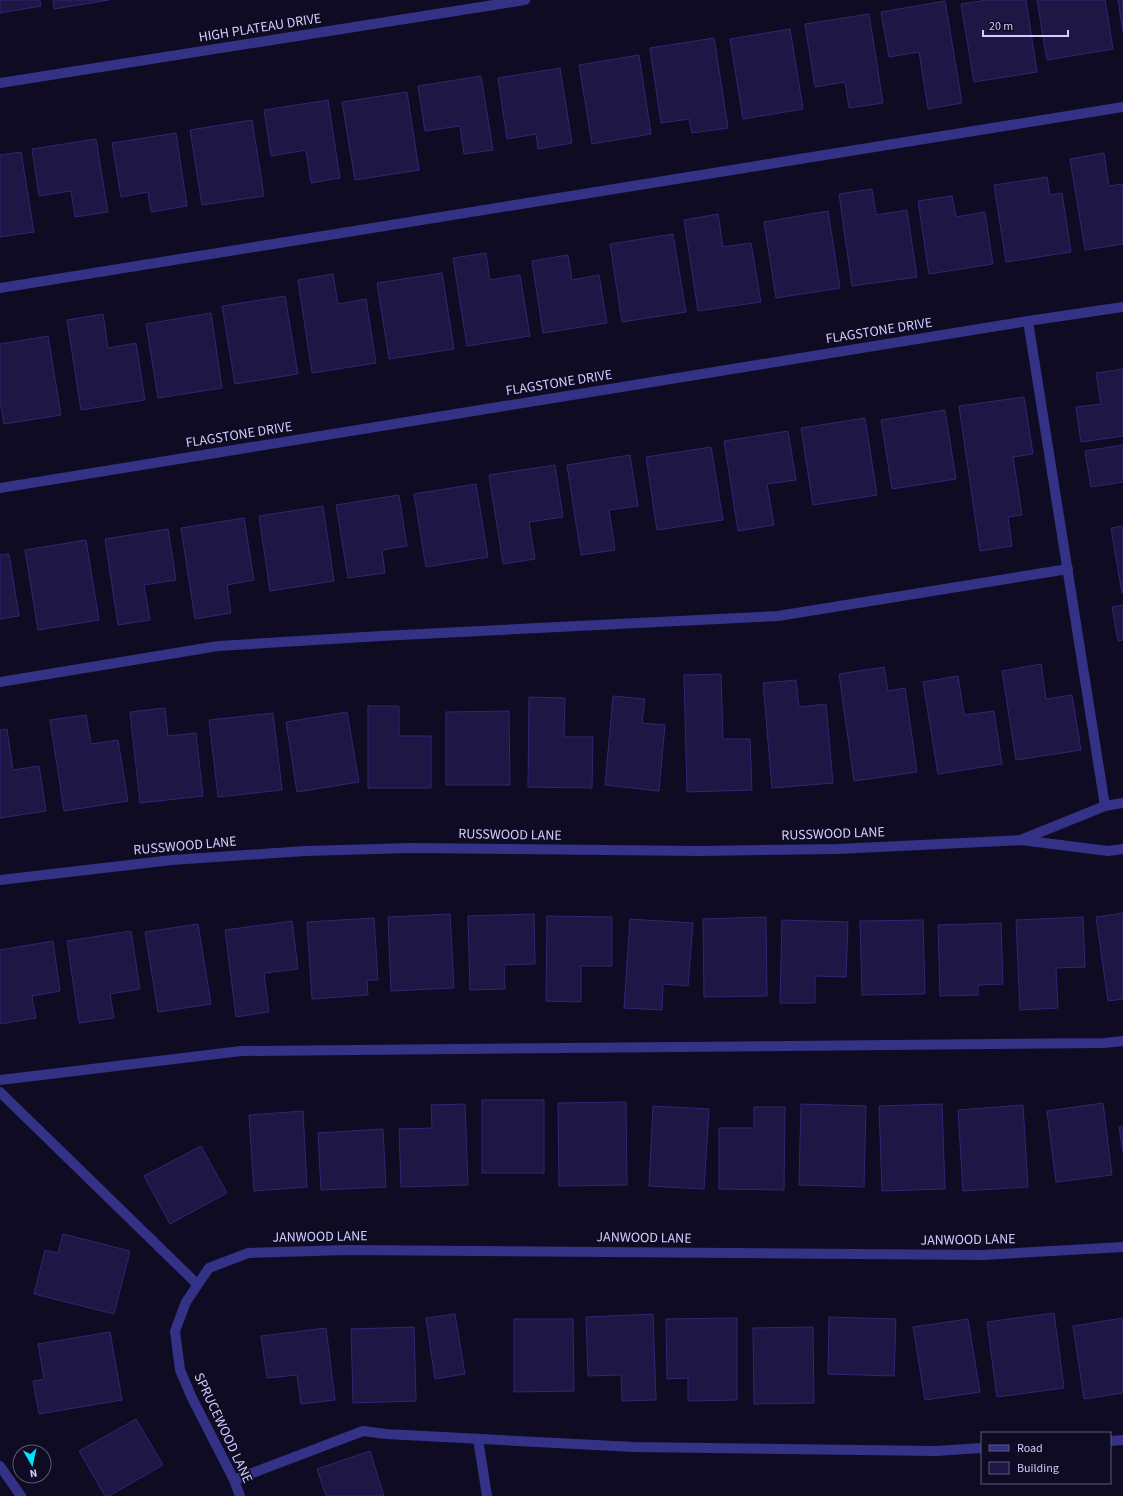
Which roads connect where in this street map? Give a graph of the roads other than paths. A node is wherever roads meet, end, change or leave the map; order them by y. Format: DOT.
graph roads {
  1 [pos="525,0"];
  2 [pos="0,83"];
  3 [pos="1123,107"];
  4 [pos="0,288"];
  5 [pos="1123,307"];
  6 [pos="1028,321"];
  7 [pos="0,488"];
  8 [pos="1068,569"];
  9 [pos="0,682"];
  10 [pos="1123,803"];
  11 [pos="1105,806"];
  12 [pos="1021,840"];
  13 [pos="1123,849"];
  14 [pos="0,880"];
  15 [pos="1123,1041"];
  16 [pos="0,1080"];
  17 [pos="0,1092"];
  18 [pos="1123,1247"];
  19 [pos="198,1284"];
  20 [pos="186,1302"];
  21 [pos="478,1439"];
  22 [pos="1123,1440"];
  23 [pos="1111,1441"];
  24 [pos="981,1448"];
  25 [pos="0,1466"];
  26 [pos="234,1480"];
  27 [pos="21,1496"];
  28 [pos="240,1496"];
  29 [pos="487,1496"];
  1 -- 2 [label="street, HIGH PLATEAU DRIVE"];
  3 -- 4 [label="street"];
  5 -- 6 [label="street, FLAGSTONE DRIVE"];
  6 -- 7 [label="street, FLAGSTONE DRIVE"];
  6 -- 8 [label="street"];
  8 -- 9 [label="street"];
  8 -- 11 [label="street"];
  10 -- 11 [label="street, RUSSWOOD LANE"];
  11 -- 12 [label="street, RUSSWOOD LANE"];
  12 -- 13 [label="street, RUSSWOOD LANE"];
  12 -- 14 [label="street, RUSSWOOD LANE"];
  15 -- 16 [label="street"];
  17 -- 19 [label="street"];
  18 -- 19 [label="street, JANWOOD LANE"];
  19 -- 20 [label="street, JANWOOD LANE"];
  20 -- 26 [label="street, SPRUCEWOOD LANE"];
  21 -- 24 [label="street"];
  21 -- 26 [label="street"];
  21 -- 29 [label="street"];
  22 -- 23 [label="street"];
  25 -- 27 [label="street"];
  26 -- 28 [label="street, SPRUCEWOOD LANE"];
}
